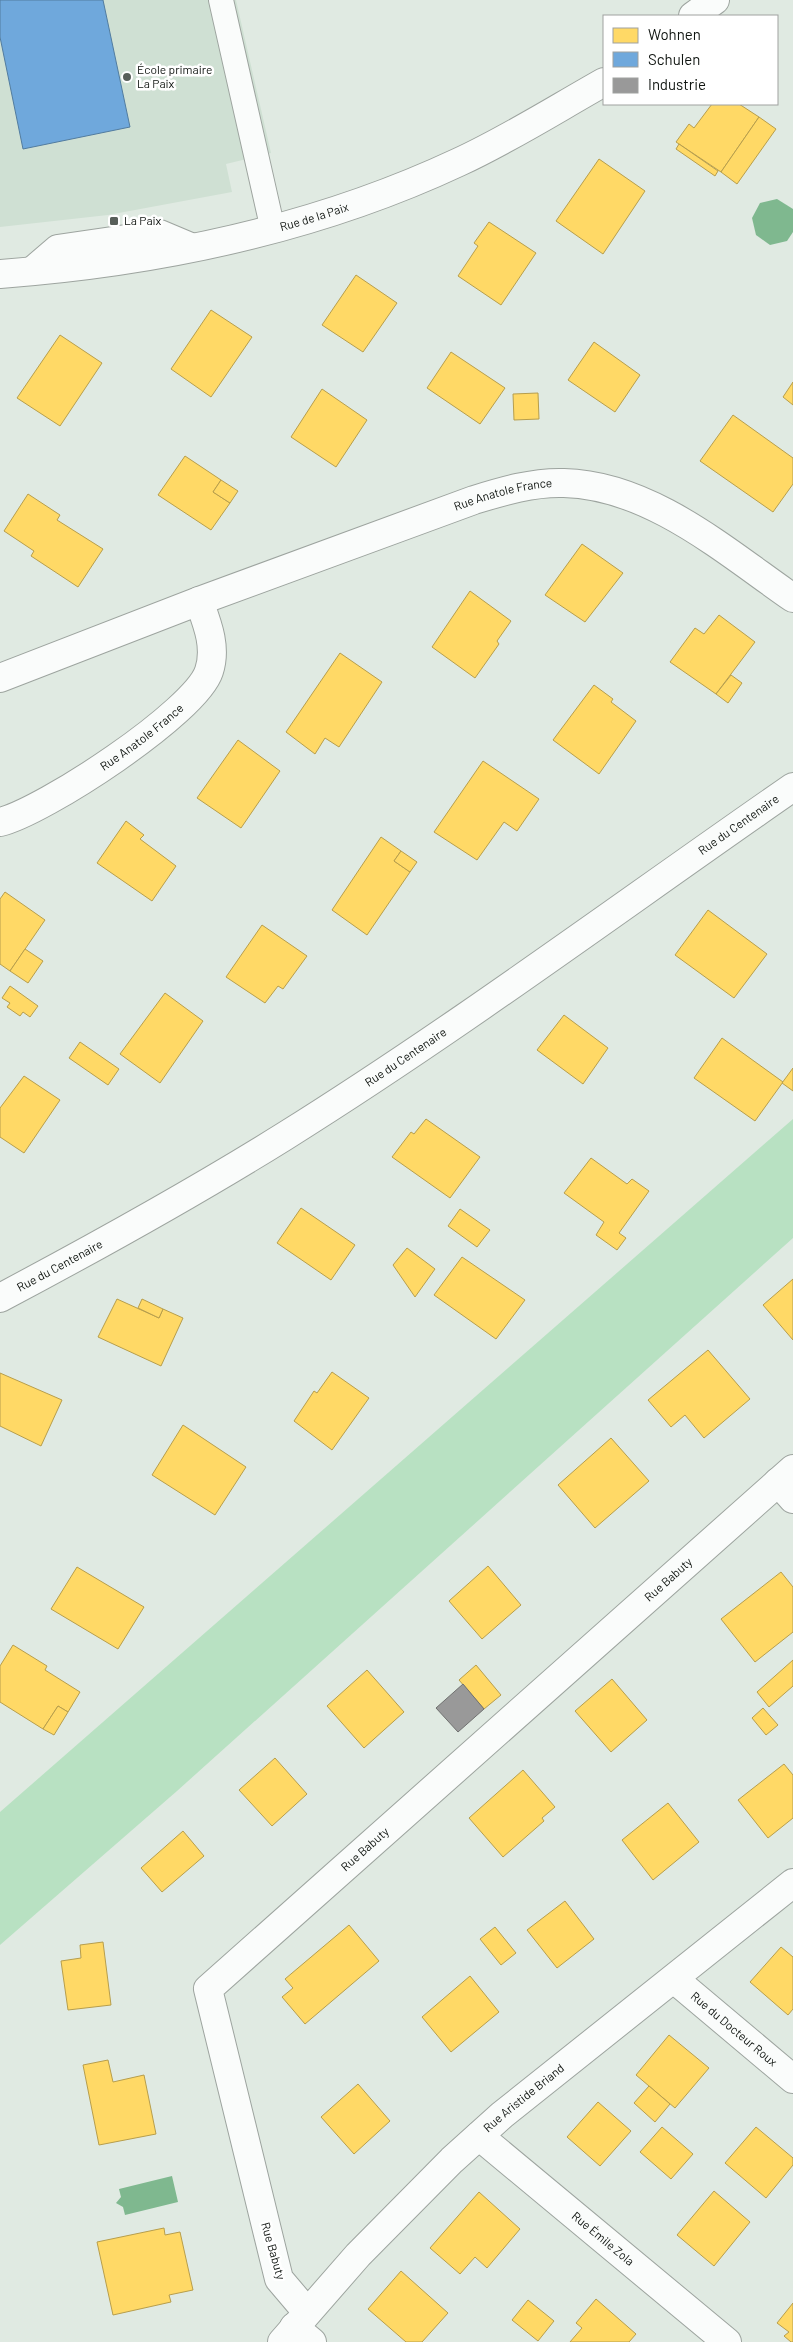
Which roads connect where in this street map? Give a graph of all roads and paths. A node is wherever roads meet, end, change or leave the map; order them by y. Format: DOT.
graph roads {
  1 [pos="221,0"];
  2 [pos="715,0"];
  3 [pos="694,15"];
  4 [pos="603,83"];
  5 [pos="273,230"];
  6 [pos="0,274"];
  7 [pos="793,598"];
  8 [pos="199,601"];
  9 [pos="0,678"];
  10 [pos="793,787"];
  11 [pos="0,822"];
  12 [pos="0,1298"];
  13 [pos="788,1483"];
  14 [pos="793,1883"];
  15 [pos="674,1978"];
  16 [pos="793,2079"];
  17 [pos="479,2136"];
  18 [pos="299,2331"];
  19 [pos="727,2342"];
  1 -- 5 [label="lane"];
  2 -- 3 [label="street"];
  4 -- 5 [label="street, Rue de la Paix"];
  5 -- 6 [label="street, Rue de la Paix"];
  7 -- 8 [label="street, Rue Anatole France"];
  8 -- 9 [label="street, Rue Anatole France"];
  8 -- 11 [label="street, Rue Anatole France"];
  10 -- 12 [label="street, Rue du Centenaire"];
  13 -- 18 [label="street, Rue Babuty"];
  14 -- 15 [label="street, Rue Aristide Briand"];
  15 -- 16 [label="street, Rue du Docteur Roux"];
  15 -- 17 [label="street, Rue Aristide Briand"];
  17 -- 18 [label="street, Rue Aristide Briand"];
  17 -- 19 [label="street, Rue Émile Zola"];
}
